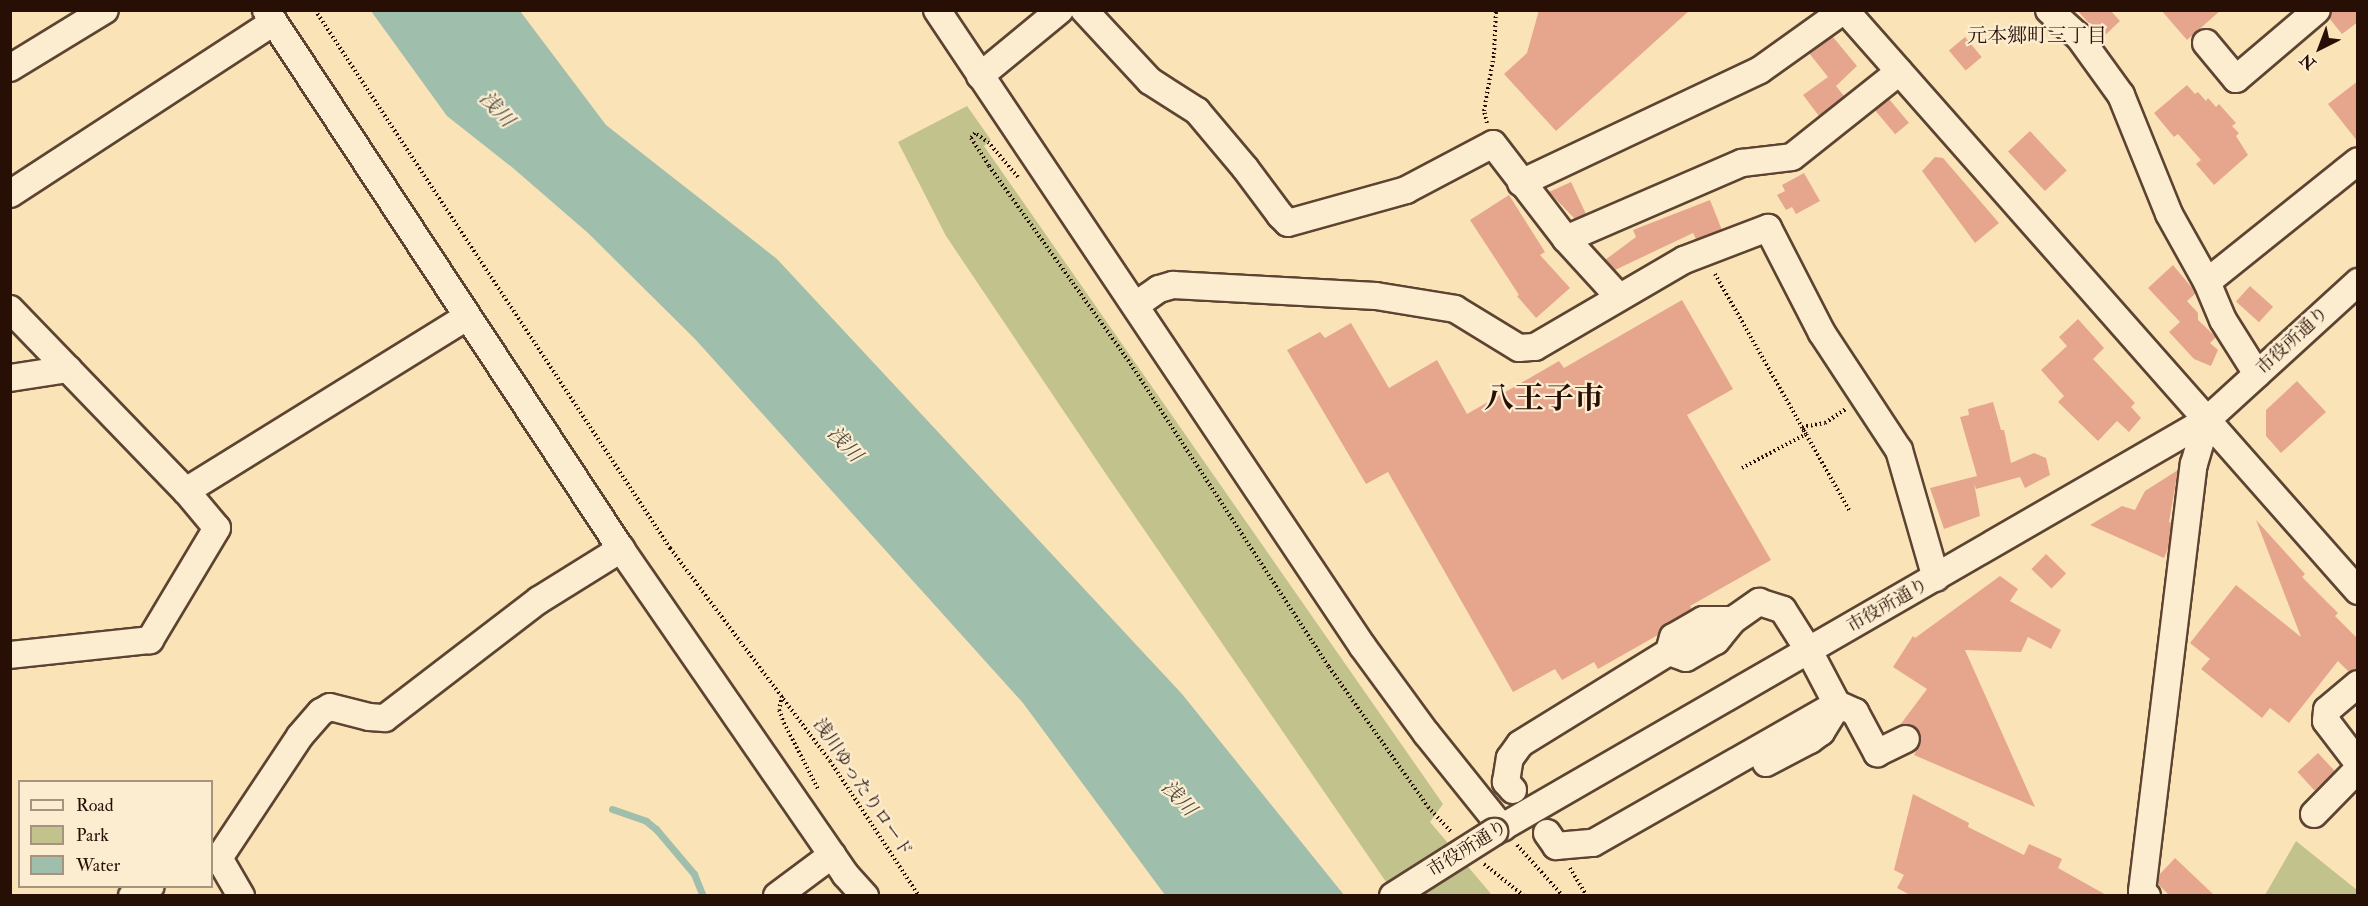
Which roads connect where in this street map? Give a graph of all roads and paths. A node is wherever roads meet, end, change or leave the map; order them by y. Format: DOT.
graph roads {
  1 [pos="105,10"];
  2 [pos="315,10"];
  3 [pos="937,10"];
  4 [pos="1060,10"];
  5 [pos="1084,10"];
  6 [pos="1496,10"];
  7 [pos="1845,10"];
  8 [pos="2049,10"];
  9 [pos="2318,10"];
  10 [pos="270,16"];
  11 [pos="2206,43"];
  12 [pos="10,68"];
  13 [pos="1899,72"];
  14 [pos="980,76"];
  15 [pos="1493,144"];
  16 [pos="2358,161"];
  17 [pos="989,166"];
  18 [pos="1521,183"];
  19 [pos="10,194"];
  20 [pos="1566,239"];
  21 [pos="1703,252"];
  22 [pos="2207,282"];
  23 [pos="2358,282"];
  24 [pos="1618,296"];
  25 [pos="1136,305"];
  26 [pos="10,309"];
  27 [pos="467,316"];
  28 [pos="68,369"];
  29 [pos="2257,374"];
  30 [pos="10,378"];
  31 [pos="1864,397"];
  32 [pos="2207,420"];
  33 [pos="1802,427"];
  34 [pos="1742,468"];
  35 [pos="186,491"];
  36 [pos="1850,512"];
  37 [pos="621,549"];
  38 [pos="1936,578"];
  39 [pos="2358,591"];
  40 [pos="1809,651"];
  41 [pos="10,655"];
  42 [pos="2358,684"];
  43 [pos="1836,704"];
  44 [pos="1906,739"];
  45 [pos="2358,763"];
  46 [pos="2358,770"];
  47 [pos="1513,790"];
  48 [pos="1428,807"];
  49 [pos="2314,814"];
  50 [pos="1547,833"];
  51 [pos="1504,835"];
  52 [pos="831,855"];
  53 [pos="215,859"];
  54 [pos="147,888"];
  55 [pos="132,896"];
  56 [pos="241,896"];
  57 [pos="777,896"];
  58 [pos="865,896"];
  59 [pos="920,896"];
  60 [pos="1393,896"];
  61 [pos="1563,896"];
  62 [pos="2147,896"];
  1 -- 12 [label="street"];
  2 -- 59 [label="path, 浅川ゆったりロード"];
  3 -- 14 [label="street"];
  4 -- 14 [label="street"];
  5 -- 15 [label="street"];
  6 -- 15 [label="path"];
  7 -- 13 [label="street"];
  7 -- 18 [label="street"];
  8 -- 22 [label="street"];
  9 -- 11 [label="street"];
  10 -- 19 [label="street"];
  10 -- 27 [label="street"];
  13 -- 20 [label="street"];
  13 -- 32 [label="street"];
  14 -- 25 [label="street"];
  15 -- 18 [label="street"];
  16 -- 22 [label="street"];
  17 -- 48 [label="path"];
  18 -- 20 [label="street"];
  20 -- 24 [label="street"];
  21 -- 24 [label="street"];
  21 -- 31 [label="street"];
  21 -- 33 [label="path"];
  22 -- 29 [label="street"];
  23 -- 29 [label="street, 市役所通り"];
  24 -- 25 [label="street"];
  25 -- 51 [label="street"];
  26 -- 28 [label="street"];
  27 -- 35 [label="street"];
  27 -- 37 [label="street"];
  28 -- 30 [label="street"];
  28 -- 35 [label="street"];
  29 -- 32 [label="street, 市役所通り"];
  31 -- 33 [label="path"];
  31 -- 38 [label="street"];
  32 -- 38 [label="street, 市役所通り"];
  32 -- 39 [label="street"];
  32 -- 62 [label="street"];
  33 -- 34 [label="path"];
  33 -- 36 [label="path"];
  35 -- 41 [label="street"];
  37 -- 52 [label="street"];
  37 -- 53 [label="street"];
  38 -- 40 [label="street, 市役所通り"];
  40 -- 43 [label="street"];
  40 -- 47 [label="street"];
  40 -- 51 [label="street, 市役所通り"];
  42 -- 45 [label="street"];
  43 -- 44 [label="street"];
  43 -- 50 [label="street"];
  46 -- 49 [label="street"];
  51 -- 60 [label="street, 市役所通り, bridge"];
  51 -- 61 [label="path"];
  52 -- 57 [label="street"];
  52 -- 58 [label="street"];
  53 -- 56 [label="street"];
  54 -- 55 [label="street"];
}
